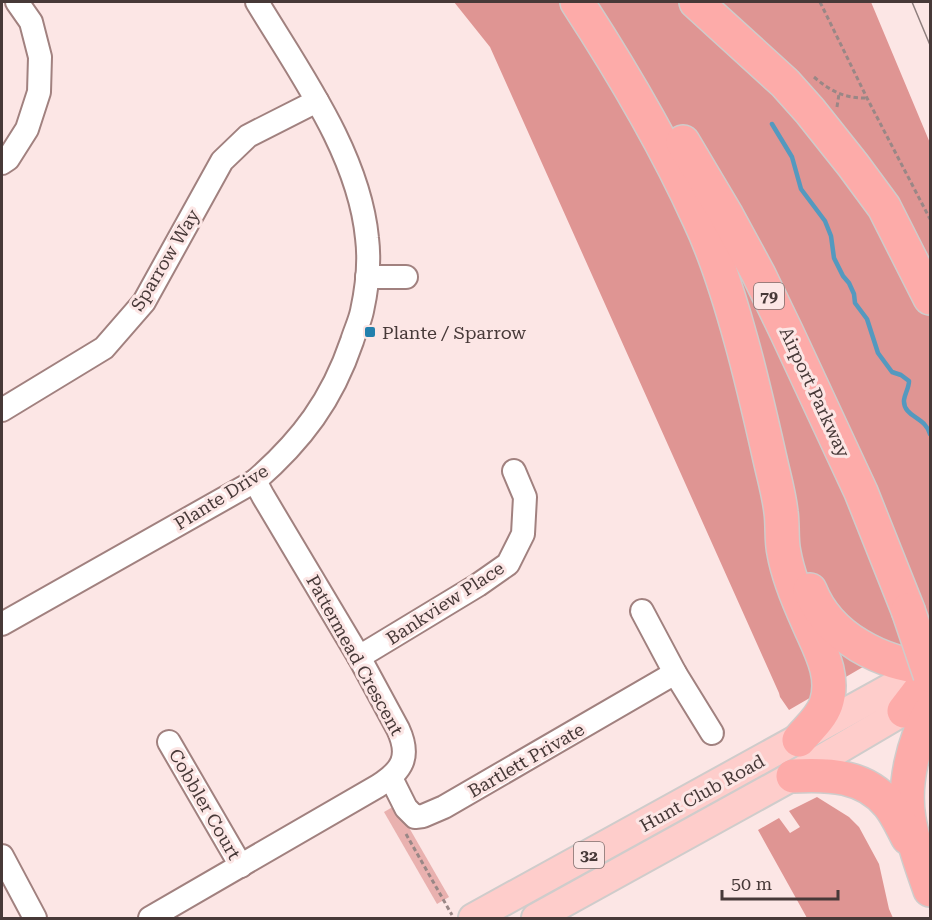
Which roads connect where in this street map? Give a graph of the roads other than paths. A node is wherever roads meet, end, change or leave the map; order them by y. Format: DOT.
graph roads {
  1 [pos="17,2"];
  2 [pos="257,2"];
  3 [pos="577,2"];
  4 [pos="593,2"];
  5 [pos="696,2"];
  6 [pos="317,101"];
  7 [pos="2,163"];
  8 [pos="367,277"];
  9 [pos="406,277"];
  10 [pos="930,298"];
  11 [pos="2,410"];
  12 [pos="514,471"];
  13 [pos="255,481"];
  14 [pos="781,513"];
  15 [pos="642,611"];
  16 [pos="2,624"];
  17 [pos="359,657"];
  18 [pos="675,673"];
  19 [pos="924,684"];
  20 [pos="712,733"];
  21 [pos="798,740"];
  22 [pos="168,742"];
  23 [pos="793,776"];
  24 [pos="391,778"];
  25 [pos="2,856"];
  26 [pos="919,858"];
  27 [pos="241,866"];
  28 [pos="930,890"];
  29 [pos="35,918"];
  30 [pos="150,918"];
  31 [pos="472,918"];
  32 [pos="536,918"];
  1 -- 7 [label="street"];
  2 -- 6 [label="street, Plante Drive"];
  3 -- 14 [label="highway"];
  4 -- 19 [label="highway, Airport Parkway / 79, bridge"];
  5 -- 10 [label="highway"];
  6 -- 8 [label="street, Plante Drive"];
  6 -- 11 [label="street, Sparrow Way"];
  8 -- 9 [label="street"];
  8 -- 13 [label="street, Plante Drive"];
  12 -- 17 [label="street, Bankview Place"];
  13 -- 16 [label="street, Plante Drive"];
  13 -- 17 [label="street, Pattermead Crescent"];
  14 -- 19 [label="highway"];
  14 -- 21 [label="highway"];
  15 -- 18 [label="street"];
  17 -- 24 [label="street, Pattermead Crescent"];
  18 -- 20 [label="street"];
  18 -- 24 [label="street, Bartlett Private"];
  19 -- 21 [label="main road, Hunt Club Road / 32"];
  19 -- 23 [label="main road, Hunt Club Road / 32"];
  19 -- 26 [label="highway"];
  21 -- 31 [label="main road, Hunt Club Road / 32"];
  22 -- 27 [label="street, Cobbler Court"];
  23 -- 26 [label="highway"];
  23 -- 32 [label="main road, Hunt Club Road / 32"];
  24 -- 27 [label="street"];
  25 -- 29 [label="street"];
  26 -- 28 [label="highway"];
  27 -- 30 [label="street"];
}
